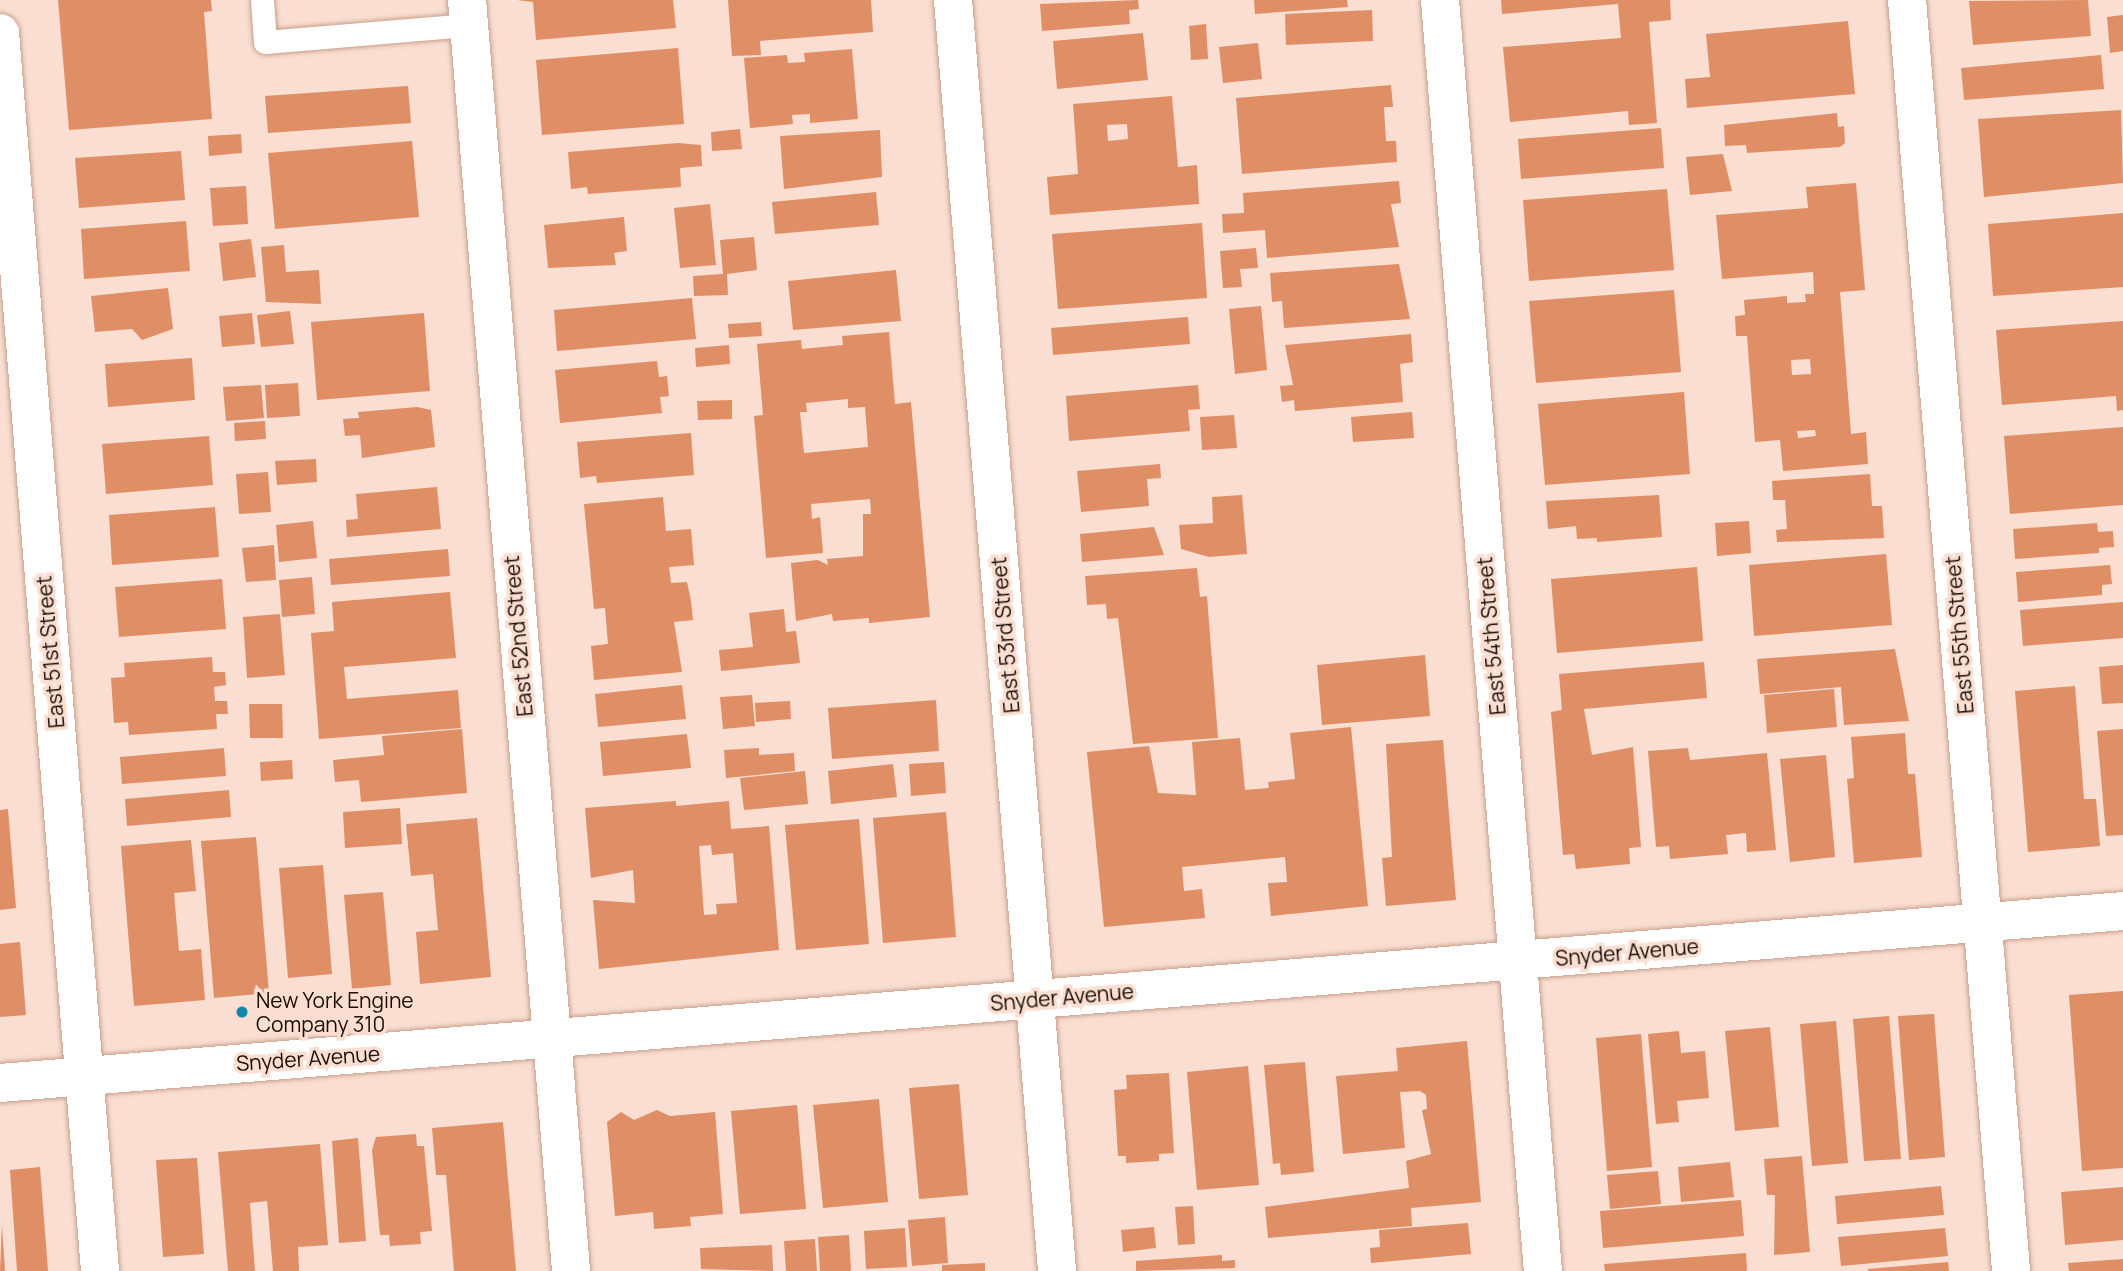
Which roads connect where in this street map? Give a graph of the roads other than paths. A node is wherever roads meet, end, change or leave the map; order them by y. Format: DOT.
graph roads {
  1 [pos="262,0"];
  2 [pos="953,0"];
  3 [pos="1440,0"];
  4 [pos="1907,0"];
  5 [pos="468,13"];
  6 [pos="0,33"];
  7 [pos="2123,911"];
  8 [pos="1983,923"];
  9 [pos="1518,961"];
  10 [pos="1035,999"];
  11 [pos="552,1039"];
  12 [pos="83,1076"];
  13 [pos="0,1083"];
  14 [pos="100,1271"];
  15 [pos="570,1271"];
  16 [pos="1057,1271"];
  17 [pos="1543,1271"];
  18 [pos="2011,1271"];
  1 -- 5 [label="lane"];
  2 -- 10 [label="street, East 53rd Street"];
  3 -- 9 [label="street, East 54th Street"];
  4 -- 8 [label="street, East 55th Street"];
  5 -- 11 [label="street, East 52nd Street"];
  6 -- 12 [label="street, East 51st Street"];
  7 -- 8 [label="street, Snyder Avenue"];
  8 -- 9 [label="street, Snyder Avenue"];
  8 -- 18 [label="street, East 55th Street"];
  9 -- 10 [label="street, Snyder Avenue"];
  9 -- 17 [label="street, East 54th Street"];
  10 -- 11 [label="street, Snyder Avenue"];
  10 -- 16 [label="street, East 53rd Street"];
  11 -- 12 [label="street, Snyder Avenue"];
  11 -- 15 [label="street, East 52nd Street"];
  12 -- 13 [label="street, Snyder Avenue"];
  12 -- 14 [label="street, East 51st Street"];
}
